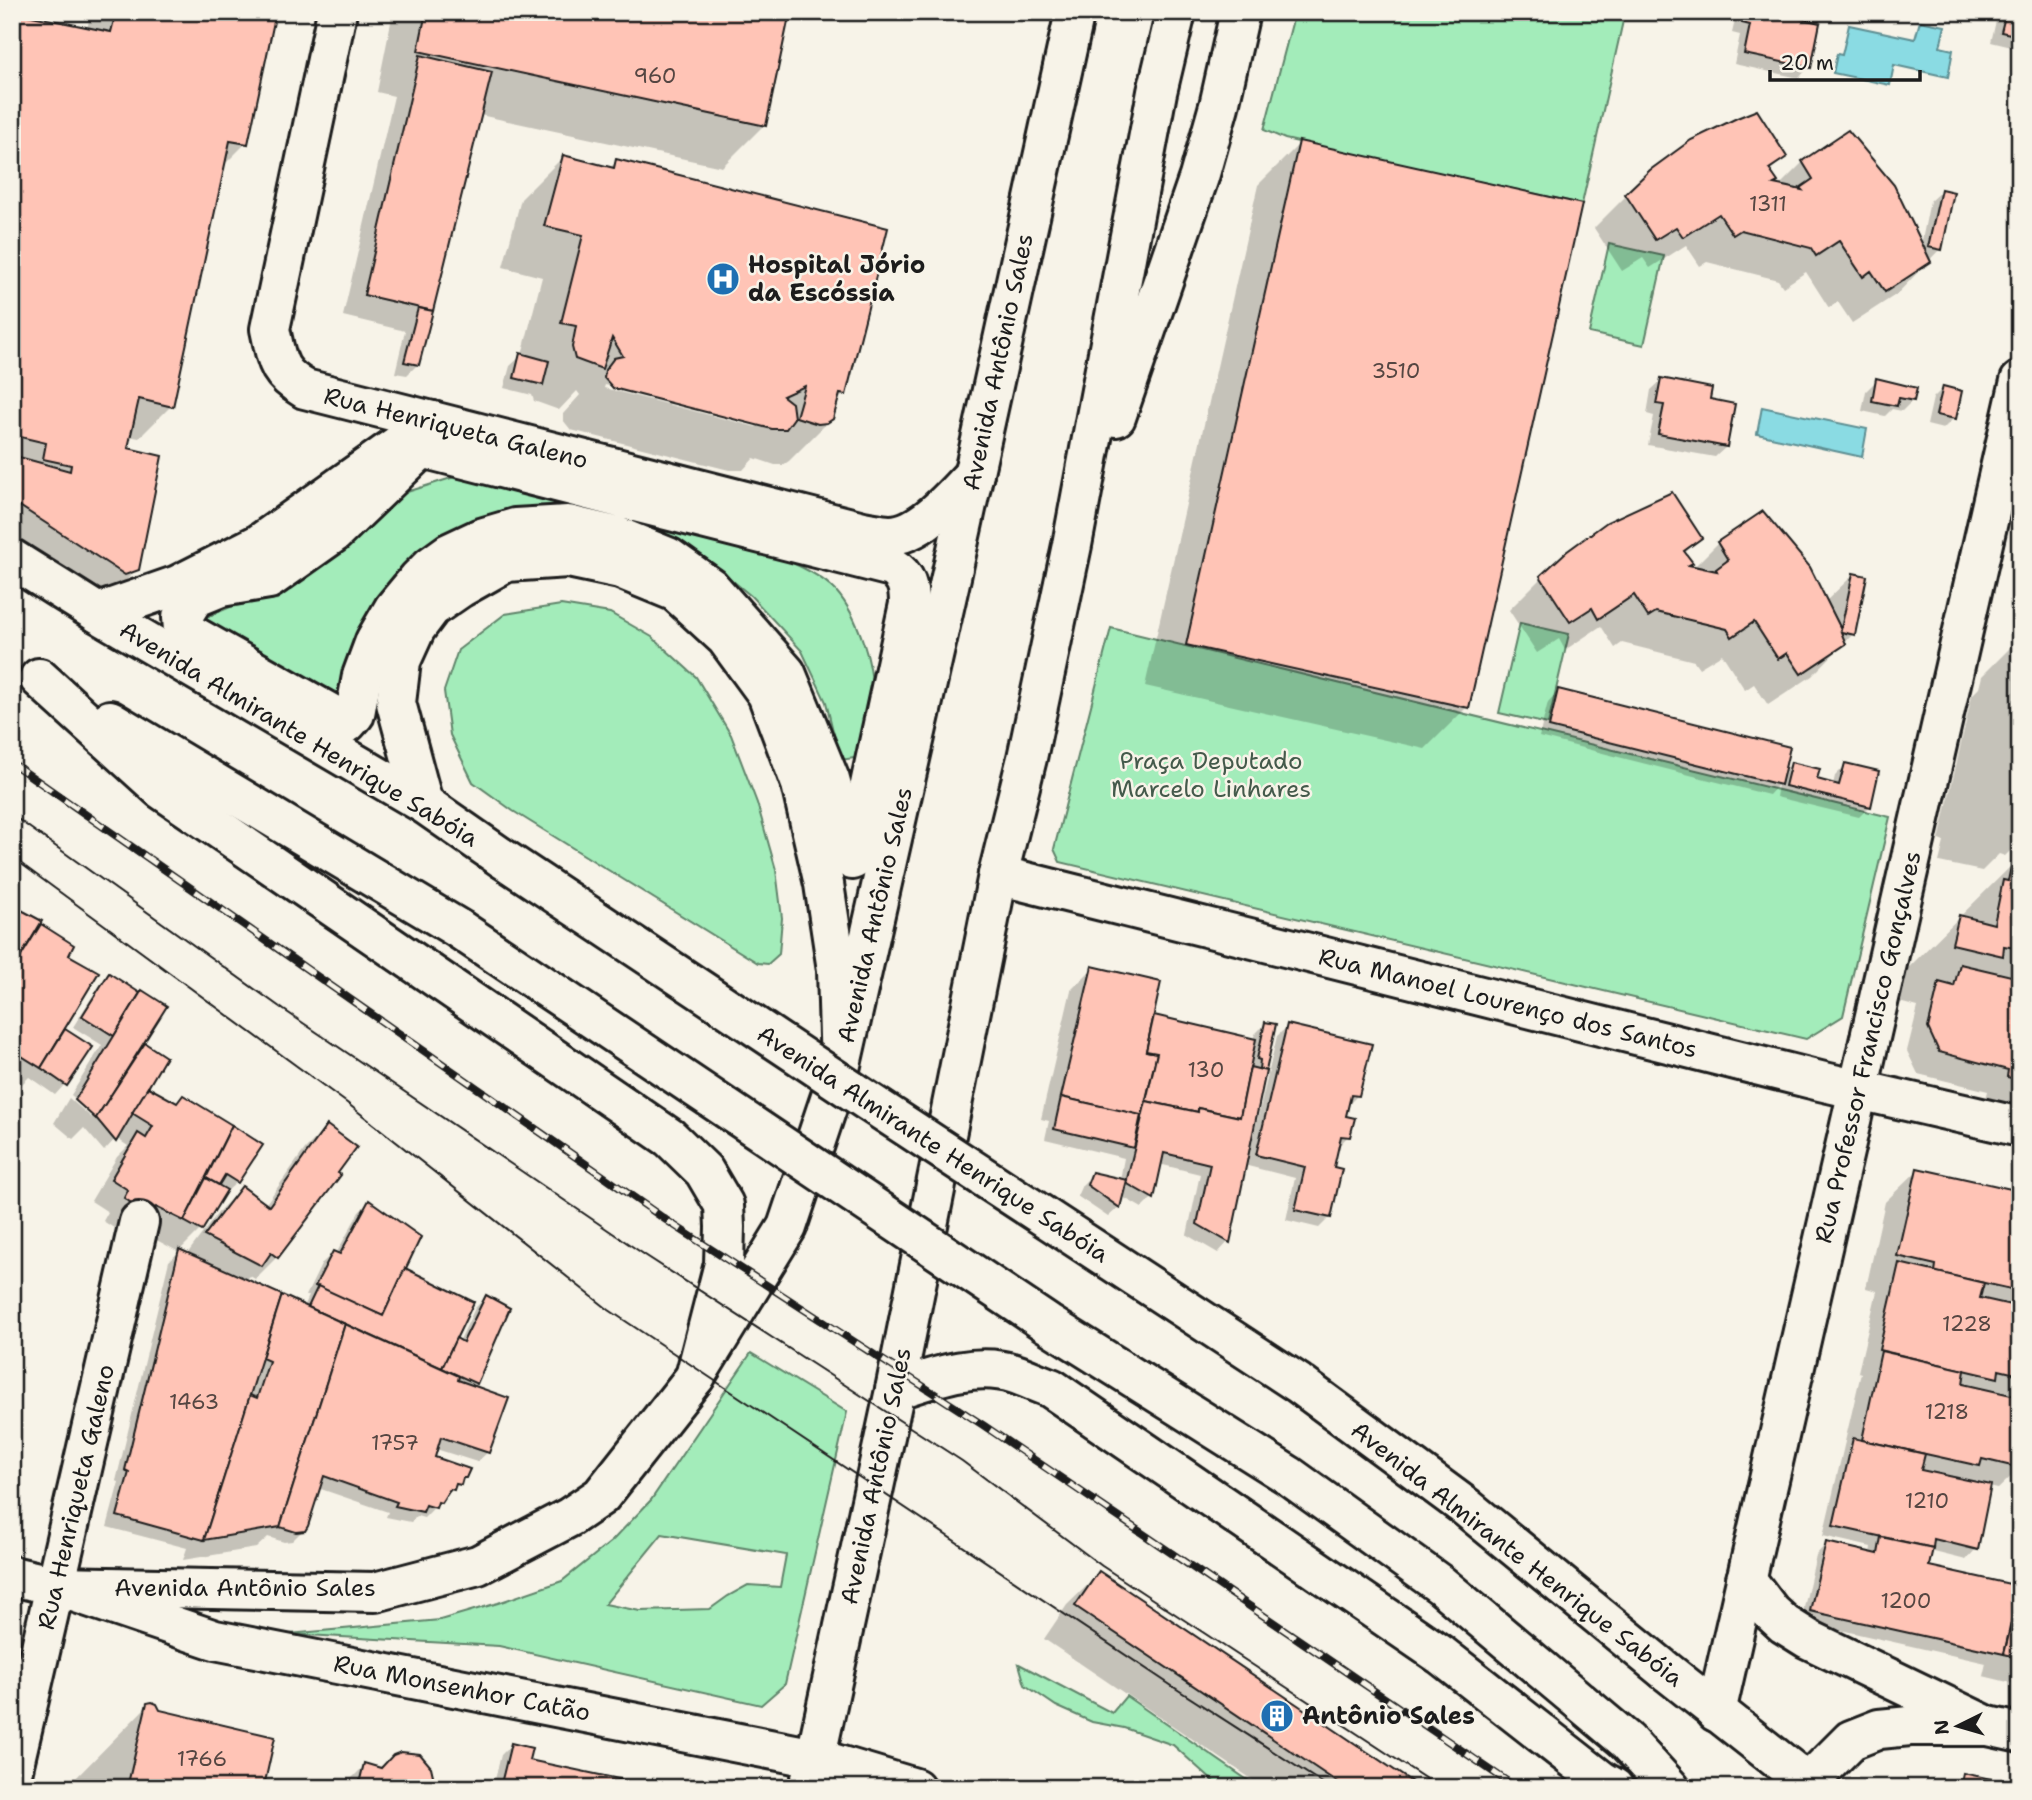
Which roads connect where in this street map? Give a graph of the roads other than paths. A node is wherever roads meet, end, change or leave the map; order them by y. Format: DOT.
graph roads {
  1 [pos="337,12"];
  2 [pos="1075,12"];
  3 [pos="1176,12"];
  4 [pos="1240,12"];
  5 [pos="2020,381"];
  6 [pos="432,421"];
  7 [pos="974,474"];
  8 [pos="1072,545"];
  9 [pos="12,559"];
  10 [pos="98,613"];
  11 [pos="26,669"];
  12 [pos="423,803"];
  13 [pos="846,837"];
  14 [pos="998,875"];
  15 [pos="840,1069"];
  16 [pos="1859,1090"];
  17 [pos="2020,1127"];
  18 [pos="139,1222"];
  19 [pos="695,1377"];
  20 [pos="895,1390"];
  21 [pos="12,1576"];
  22 [pos="1746,1579"];
  23 [pos="55,1586"];
  24 [pos="1716,1712"];
  25 [pos="2004,1729"];
  26 [pos="12,1773"];
  27 [pos="812,1773"];
  28 [pos="1811,1786"];
  29 [pos="915,1788"];
  30 [pos="1614,1788"];
  31 [pos="1670,1788"];
  1 -- 6 [label="main road, Rua Henriqueta Galeno"];
  2 -- 7 [label="main road, Avenida Antônio Sales"];
  3 -- 8 [label="main road, Avenida Antônio Sales"];
  4 -- 8 [label="main road"];
  5 -- 16 [label="main road, Rua Professor Francisco Gonçalves"];
  6 -- 7 [label="main road, Rua Henriqueta Galeno"];
  6 -- 10 [label="main road"];
  7 -- 15 [label="main road, Avenida Antônio Sales"];
  8 -- 14 [label="main road, Avenida Antônio Sales"];
  9 -- 10 [label="main road, Avenida Almirante Henrique Sabóia"];
  10 -- 12 [label="main road, Avenida Almirante Henrique Sabóia"];
  11 -- 19 [label="main road"];
  11 -- 31 [label="main road, bridge"];
  12 -- 15 [label="main road"];
  12 -- 24 [label="main road, Avenida Almirante Henrique Sabóia, bridge"];
  13 -- 13 [label="main road"];
  14 -- 16 [label="main road, Rua Manoel Lourenço dos Santos"];
  14 -- 20 [label="main road, Avenida Antônio Sales"];
  15 -- 19 [label="main road, Avenida Antônio Sales"];
  16 -- 17 [label="main road, Rua Manoel Lourenço dos Santos"];
  16 -- 22 [label="main road, Rua Professor Francisco Gonçalves"];
  18 -- 23 [label="main road, Rua Henriqueta Galeno"];
  19 -- 23 [label="main road, Avenida Antônio Sales"];
  20 -- 27 [label="main road, Avenida Antônio Sales"];
  20 -- 30 [label="main road"];
  21 -- 23 [label="main road, Rua Monsenhor Catão"];
  22 -- 24 [label="main road, Rua Professor Francisco Gonçalves"];
  22 -- 25 [label="main road"];
  23 -- 26 [label="main road, Rua Henriqueta Galeno"];
  23 -- 27 [label="main road, Rua Monsenhor Catão"];
  24 -- 28 [label="main road, Avenida Almirante Henrique Sabóia"];
  25 -- 28 [label="main road"];
  27 -- 29 [label="main road, Rua Monsenhor Catão"];
}
